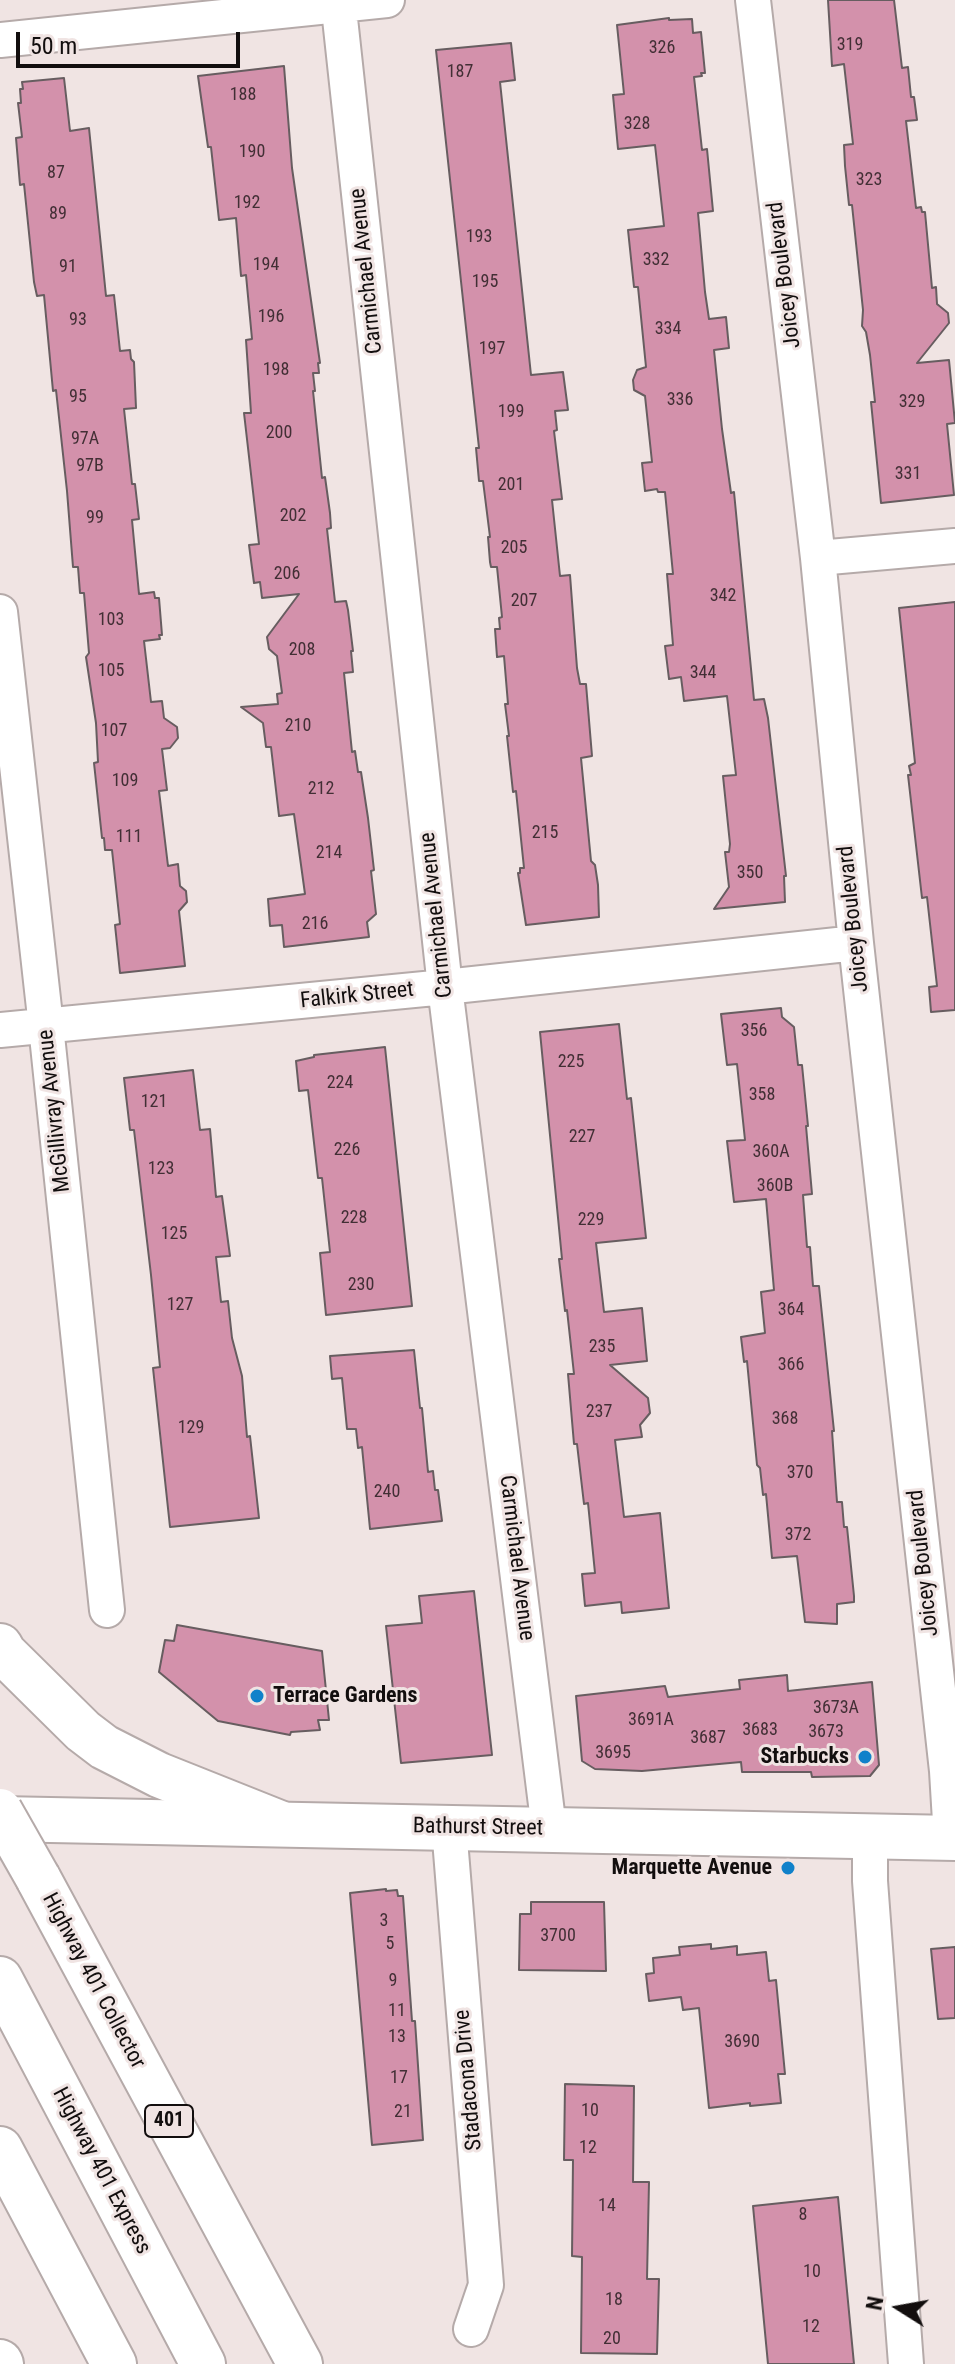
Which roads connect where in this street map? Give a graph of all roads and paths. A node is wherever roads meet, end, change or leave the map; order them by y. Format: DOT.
graph roads {
  1 [pos="387,0"];
  2 [pos="753,0"];
  3 [pos="338,3"];
  4 [pos="0,40"];
  5 [pos="955,546"];
  6 [pos="818,558"];
  7 [pos="0,612"];
  8 [pos="856,943"];
  9 [pos="445,987"];
  10 [pos="46,1026"];
  11 [pos="0,1030"];
  12 [pos="107,1610"];
  13 [pos="0,1646"];
  14 [pos="0,1811"];
  15 [pos="0,1819"];
  16 [pos="282,1824"];
  17 [pos="449,1827"];
  18 [pos="549,1829"];
  19 [pos="870,1837"];
  20 [pos="953,1838"];
  21 [pos="0,1979"];
  22 [pos="0,2149"];
  23 [pos="471,2329"];
  24 [pos="114,2364"];
  25 [pos="203,2364"];
  26 [pos="300,2364"];
  27 [pos="906,2364"];
  1 -- 3 [label="street"];
  2 -- 6 [label="street, Joicey Boulevard"];
  3 -- 4 [label="street"];
  3 -- 9 [label="street, Carmichael Avenue"];
  5 -- 6 [label="street"];
  6 -- 8 [label="street, Joicey Boulevard"];
  7 -- 10 [label="street, McGillivray Avenue"];
  8 -- 9 [label="street, Falkirk Street"];
  8 -- 20 [label="street, Joicey Boulevard"];
  9 -- 10 [label="street, Falkirk Street"];
  9 -- 18 [label="street, Carmichael Avenue"];
  10 -- 11 [label="street, Falkirk Street"];
  10 -- 12 [label="street, McGillivray Avenue"];
  13 -- 16 [label="main road"];
  14 -- 26 [label="main road, Highway 401 Collector / 401, bridge"];
  15 -- 16 [label="main road, Bathurst Street"];
  16 -- 17 [label="main road, Bathurst Street"];
  17 -- 18 [label="main road, Bathurst Street"];
  17 -- 23 [label="street, Stadacona Drive"];
  18 -- 19 [label="main road, Bathurst Street"];
  19 -- 20 [label="main road, Bathurst Street"];
  19 -- 27 [label="street"];
  21 -- 25 [label="main road, Highway 401 Express"];
  22 -- 24 [label="main road"];
}
